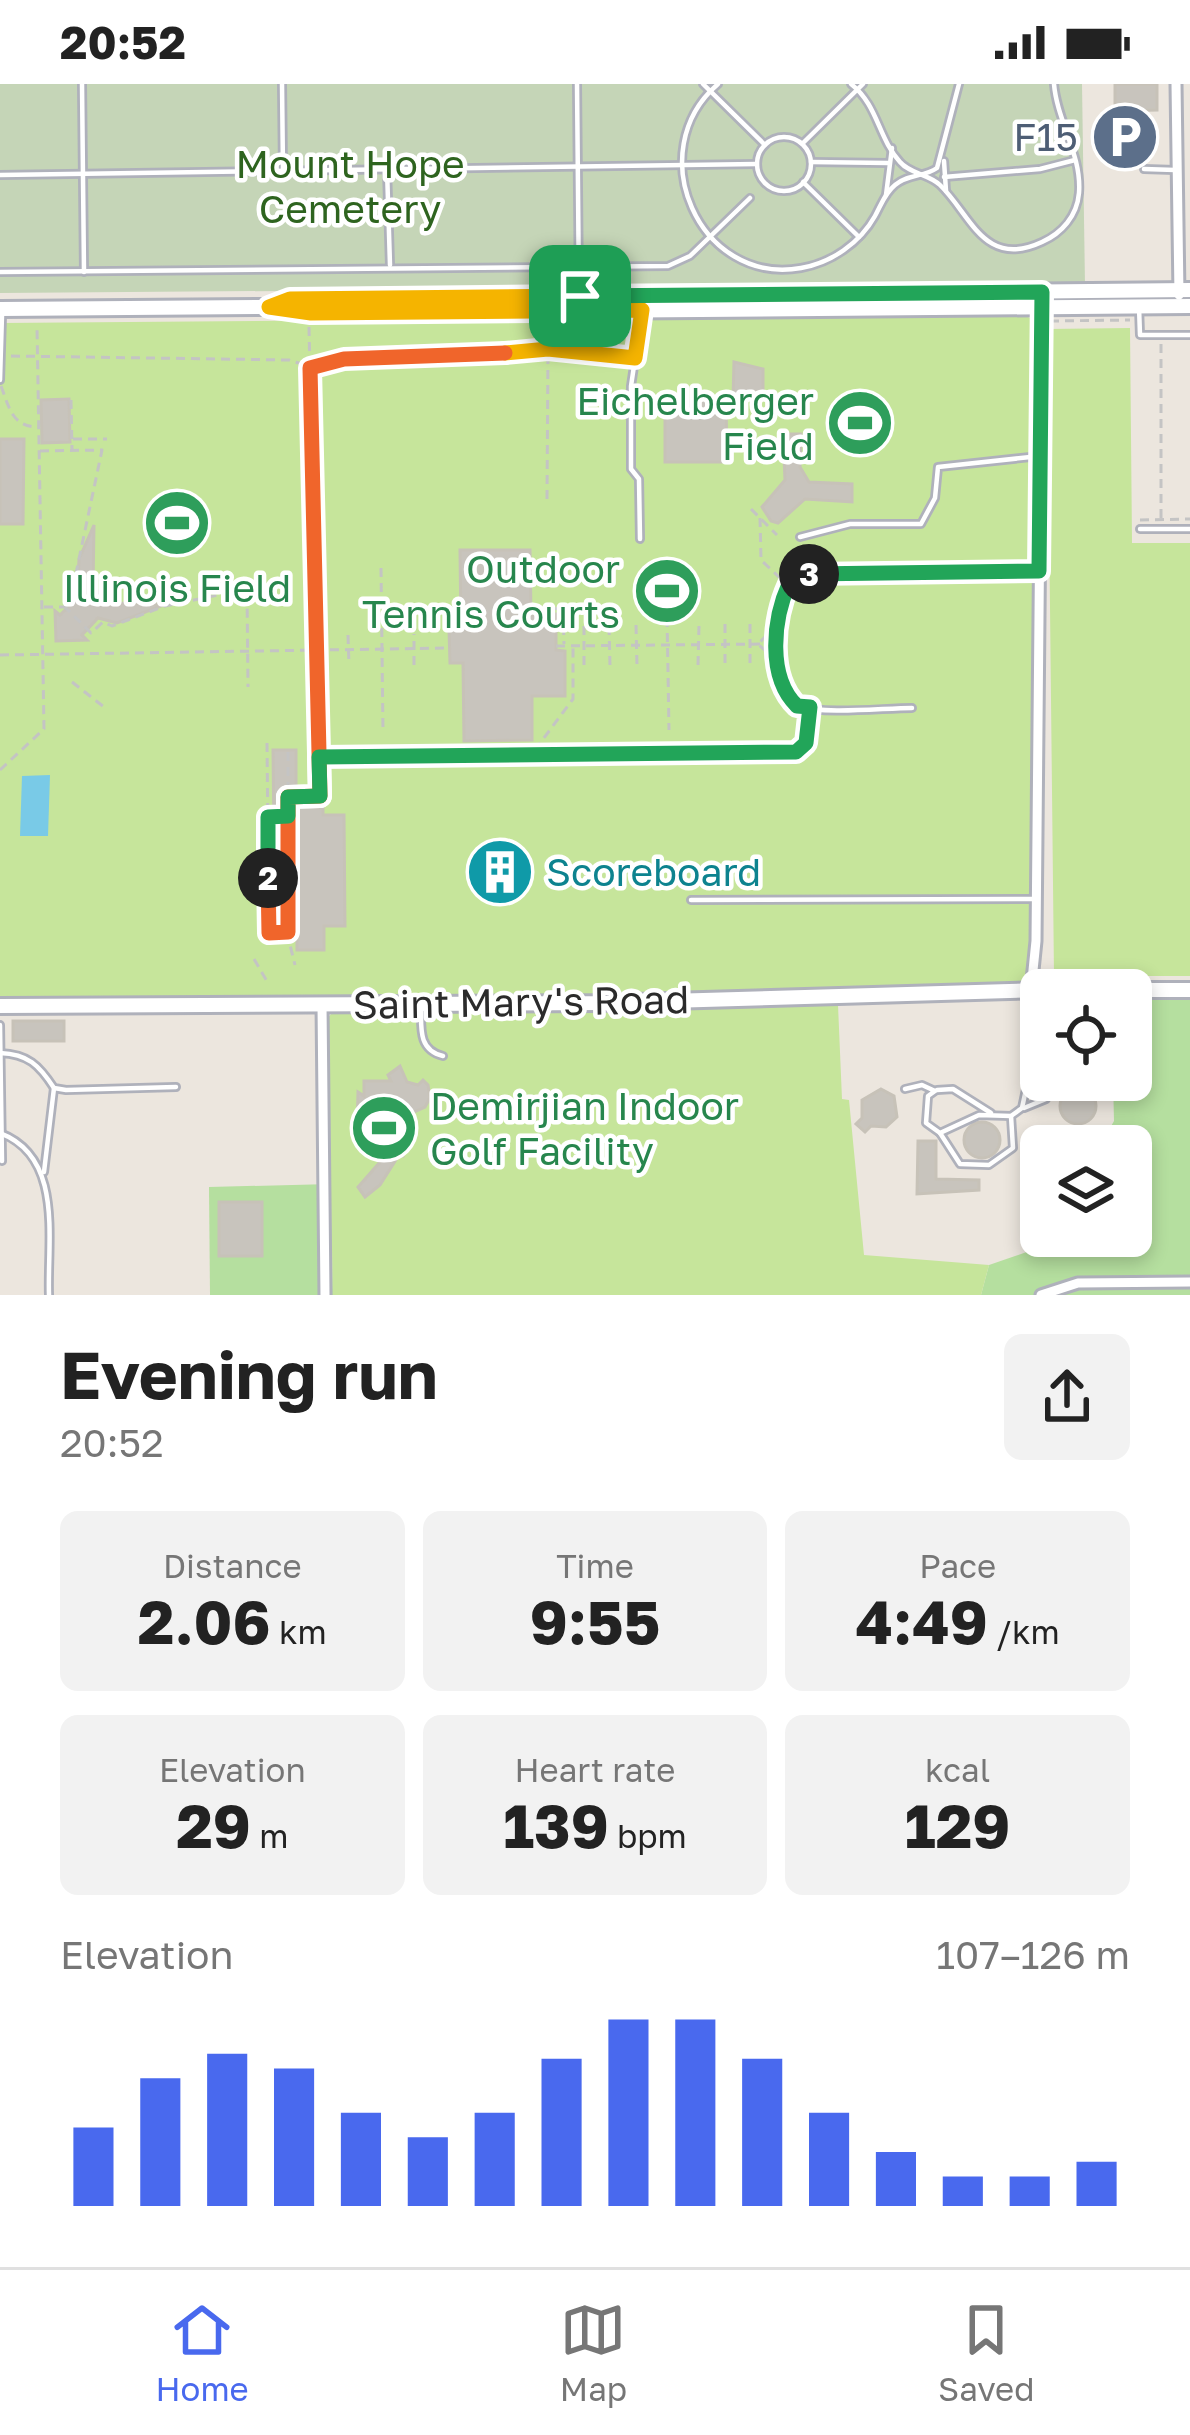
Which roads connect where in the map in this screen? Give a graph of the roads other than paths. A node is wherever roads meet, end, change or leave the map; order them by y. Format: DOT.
graph roads {
  1 [pos="82,84"];
  2 [pos="282,84"];
  3 [pos="578,84"];
  4 [pos="703,84"];
  5 [pos="718,84"];
  6 [pos="851,84"];
  7 [pos="959,84"];
  8 [pos="1054,84"];
  9 [pos="1176,84"];
  10 [pos="860,87"];
  11 [pos="710,92"];
  12 [pos="802,144"];
  13 [pos="765,145"];
  14 [pos="892,148"];
  15 [pos="944,155"];
  16 [pos="1075,159"];
  17 [pos="811,163"];
  18 [pos="888,163"];
  19 [pos="757,164"];
  20 [pos="679,166"];
  21 [pos="579,168"];
  22 [pos="387,169"];
  23 [pos="1144,169"];
  24 [pos="283,170"];
  25 [pos="1178,170"];
  26 [pos="83,173"];
  27 [pos="920,174"];
  28 [pos="0,175"];
  29 [pos="944,176"];
  30 [pos="803,182"];
  31 [pos="886,195"];
  32 [pos="947,195"];
  33 [pos="750,198"];
  34 [pos="711,236"];
  35 [pos="859,237"];
  36 [pos="579,266"];
  37 [pos="390,267"];
  38 [pos="0,272"];
  39 [pos="84,272"];
  40 [pos="580,296"];
  41 [pos="1185,298"];
  42 [pos="1042,300"];
  43 [pos="642,302"];
  44 [pos="1139,306"];
  45 [pos="1,309"];
  46 [pos="310,312"];
  47 [pos="1190,335"];
  48 [pos="0,382"];
  49 [pos="1040,456"];
  50 [pos="1141,529"];
  51 [pos="1190,529"];
  52 [pos="800,537"];
  53 [pos="640,538"];
  54 [pos="1039,571"];
  55 [pos="810,707"];
  56 [pos="912,708"];
  57 [pos="319,757"];
  58 [pos="1036,899"];
  59 [pos="691,900"];
  60 [pos="1038,969"];
  61 [pos="1152,990"];
  62 [pos="1190,990"];
  63 [pos="1020,991"];
  64 [pos="421,1004"];
  65 [pos="322,1005"];
  66 [pos="0,1006"];
  67 [pos="0,1025"];
  68 [pos="1,1053"];
  69 [pos="443,1056"];
  70 [pos="176,1087"];
  71 [pos="54,1088"];
  72 [pos="904,1089"];
  73 [pos="935,1091"];
  74 [pos="1024,1101"];
  75 [pos="1041,1101"];
  76 [pos="1022,1108"];
  77 [pos="991,1113"];
  78 [pos="1012,1116"];
  79 [pos="1,1133"];
  80 [pos="940,1133"];
  81 [pos="2,1161"];
  82 [pos="44,1172"];
  83 [pos="1190,1282"];
  84 [pos="49,1295"];
  85 [pos="326,1295"];
  86 [pos="1041,1295"];
  1 -- 26 [label="lane"];
  2 -- 24 [label="lane"];
  3 -- 21 [label="lane"];
  4 -- 11 [label="lane"];
  5 -- 11 [label="lane"];
  6 -- 10 [label="lane"];
  7 -- 15 [label="lane"];
  8 -- 16 [label="lane"];
  9 -- 25 [label="street"];
  10 -- 12 [label="lane"];
  10 -- 14 [label="lane"];
  11 -- 13 [label="lane"];
  11 -- 20 [label="lane"];
  12 -- 13 [label="lane"];
  12 -- 17 [label="lane"];
  13 -- 19 [label="lane"];
  14 -- 18 [label="lane"];
  14 -- 27 [label="lane"];
  15 -- 27 [label="lane"];
  15 -- 29 [label="lane"];
  16 -- 29 [label="lane"];
  16 -- 32 [label="lane"];
  17 -- 18 [label="lane"];
  17 -- 30 [label="lane"];
  18 -- 31 [label="lane"];
  19 -- 20 [label="lane"];
  19 -- 30 [label="lane"];
  20 -- 21 [label="lane"];
  20 -- 34 [label="lane"];
  21 -- 22 [label="lane"];
  21 -- 36 [label="lane"];
  22 -- 24 [label="lane"];
  22 -- 37 [label="lane"];
  23 -- 25 [label="lane"];
  24 -- 26 [label="lane"];
  25 -- 41 [label="street"];
  26 -- 28 [label="lane"];
  26 -- 39 [label="lane"];
  27 -- 31 [label="lane"];
  27 -- 32 [label="lane"];
  29 -- 32 [label="lane"];
  30 -- 35 [label="lane"];
  31 -- 35 [label="lane"];
  33 -- 34 [label="lane"];
  34 -- 35 [label="lane"];
  34 -- 36 [label="lane"];
  36 -- 37 [label="lane"];
  36 -- 40 [label="lane"];
  37 -- 39 [label="lane"];
  38 -- 39 [label="lane"];
  40 -- 43 [label="main road"];
  40 -- 46 [label="main road"];
  41 -- 42 [label="main road"];
  41 -- 44 [label="main road"];
  42 -- 43 [label="main road"];
  42 -- 44 [label="main road"];
  42 -- 49 [label="street"];
  43 -- 46 [label="main road"];
  43 -- 53 [label="lane"];
  44 -- 47 [label="lane"];
  45 -- 46 [label="main road"];
  45 -- 48 [label="lane"];
  49 -- 52 [label="lane"];
  49 -- 54 [label="street"];
  50 -- 51 [label="lane"];
  54 -- 55 [label="lane"];
  54 -- 58 [label="street"];
  55 -- 56 [label="lane"];
  55 -- 57 [label="lane"];
  58 -- 59 [label="lane"];
  58 -- 60 [label="street"];
  61 -- 62 [label="main road, Saint Mary's Road"];
  63 -- 64 [label="main road, Saint Mary's Road"];
  64 -- 65 [label="main road, Saint Mary's Road"];
  64 -- 69 [label="lane"];
  65 -- 66 [label="main road, Saint Mary's Road"];
  65 -- 85 [label="street"];
  67 -- 68 [label="lane"];
  68 -- 71 [label="lane"];
  68 -- 79 [label="lane"];
  70 -- 71 [label="lane"];
  71 -- 82 [label="lane"];
  72 -- 73 [label="lane"];
  73 -- 77 [label="lane"];
  73 -- 80 [label="lane"];
  74 -- 76 [label="lane"];
  75 -- 76 [label="lane"];
  76 -- 78 [label="lane"];
  77 -- 78 [label="lane"];
  77 -- 80 [label="lane"];
  78 -- 80 [label="lane"];
  79 -- 81 [label="lane"];
  79 -- 82 [label="lane"];
  82 -- 84 [label="lane"];
  83 -- 86 [label="street"];
}
